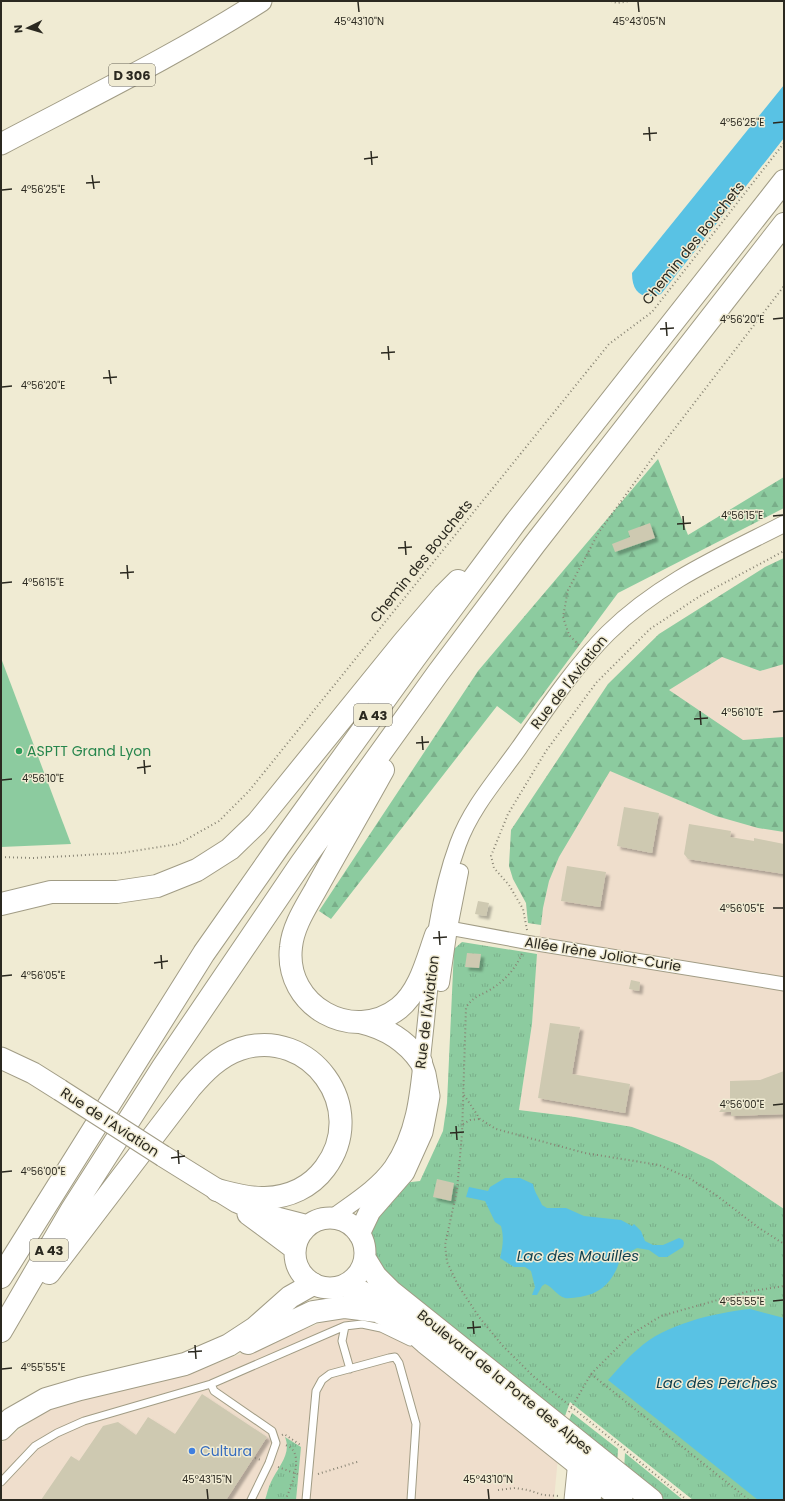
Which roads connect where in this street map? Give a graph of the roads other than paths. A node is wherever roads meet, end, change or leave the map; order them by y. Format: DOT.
graph roads {
  1 [pos="261,1"];
  2 [pos="1,144"];
  3 [pos="784,181"];
  4 [pos="784,224"];
  5 [pos="515,524"];
  6 [pos="784,524"];
  7 [pos="438,674"];
  8 [pos="507,765"];
  9 [pos="1,904"];
  10 [pos="442,932"];
  11 [pos="784,984"];
  12 [pos="360,1022"];
  13 [pos="1,1058"];
  14 [pos="421,1062"];
  15 [pos="429,1096"];
  16 [pos="218,1190"];
  17 [pos="332,1218"];
  18 [pos="308,1226"];
  19 [pos="359,1234"];
  20 [pos="295,1249"];
  21 [pos="365,1258"];
  22 [pos="1,1277"];
  23 [pos="313,1284"];
  24 [pos="344,1286"];
  25 [pos="345,1326"];
  26 [pos="1,1331"];
  27 [pos="1,1336"];
  28 [pos="420,1338"];
  29 [pos="185,1364"];
  30 [pos="350,1369"];
  31 [pos="211,1384"];
  32 [pos="1,1429"];
  33 [pos="573,1436"];
  34 [pos="597,1455"];
  35 [pos="577,1464"];
  36 [pos="594,1477"];
  37 [pos="1,1482"];
  38 [pos="564,1496"];
  39 [pos="251,1500"];
  40 [pos="306,1500"];
  41 [pos="411,1500"];
  42 [pos="591,1500"];
  43 [pos="622,1500"];
  44 [pos="652,1500"];
  1 -- 2 [label="main road, D 306"];
  3 -- 5 [label="highway, A 43"];
  4 -- 7 [label="highway, A 43"];
  5 -- 9 [label="highway"];
  5 -- 22 [label="highway, A 43"];
  6 -- 8 [label="street, Rue de l'Aviation"];
  7 -- 12 [label="highway"];
  7 -- 26 [label="highway, A 43"];
  8 -- 10 [label="street, Rue de l'Aviation"];
  8 -- 10 [label="street, Rue de l'Aviation"];
  10 -- 11 [label="street, Allée Irène Joliot-Curie"];
  10 -- 12 [label="highway"];
  10 -- 14 [label="street, Rue de l'Aviation"];
  10 -- 15 [label="street, Rue de l'Aviation"];
  12 -- 14 [label="highway"];
  13 -- 16 [label="main road, Rue de l'Aviation, bridge"];
  14 -- 15 [label="main road"];
  14 -- 17 [label="street, Rue de l'Aviation"];
  15 -- 19 [label="main road, Rue de l'Aviation"];
  16 -- 18 [label="main road, Rue de l'Aviation"];
  16 -- 20 [label="main road, Rue de l'Aviation"];
  16 -- 27 [label="highway"];
  17 -- 18 [label="main road"];
  17 -- 19 [label="main road"];
  18 -- 20 [label="main road"];
  19 -- 21 [label="main road"];
  20 -- 23 [label="main road"];
  21 -- 24 [label="main road"];
  21 -- 33 [label="main road, Boulevard de la Porte des Alpes"];
  23 -- 24 [label="main road"];
  23 -- 29 [label="highway"];
  24 -- 28 [label="main road, Boulevard de la Porte des Alpes"];
  25 -- 28 [label="lane"];
  25 -- 30 [label="lane"];
  25 -- 31 [label="lane"];
  28 -- 29 [label="highway"];
  28 -- 35 [label="main road, Boulevard de la Porte des Alpes"];
  29 -- 32 [label="highway"];
  30 -- 40 [label="lane"];
  30 -- 41 [label="lane"];
  31 -- 37 [label="lane"];
  31 -- 39 [label="lane"];
  33 -- 34 [label="main road, Boulevard de la Porte des Alpes"];
  33 -- 35 [label="main road"];
  34 -- 36 [label="main road"];
  34 -- 44 [label="main road, Boulevard de la Porte des Alpes"];
  35 -- 36 [label="main road, Boulevard de la Porte des Alpes"];
  35 -- 38 [label="main road"];
  36 -- 42 [label="main road"];
  36 -- 43 [label="main road, Boulevard de la Porte des Alpes"];
}
